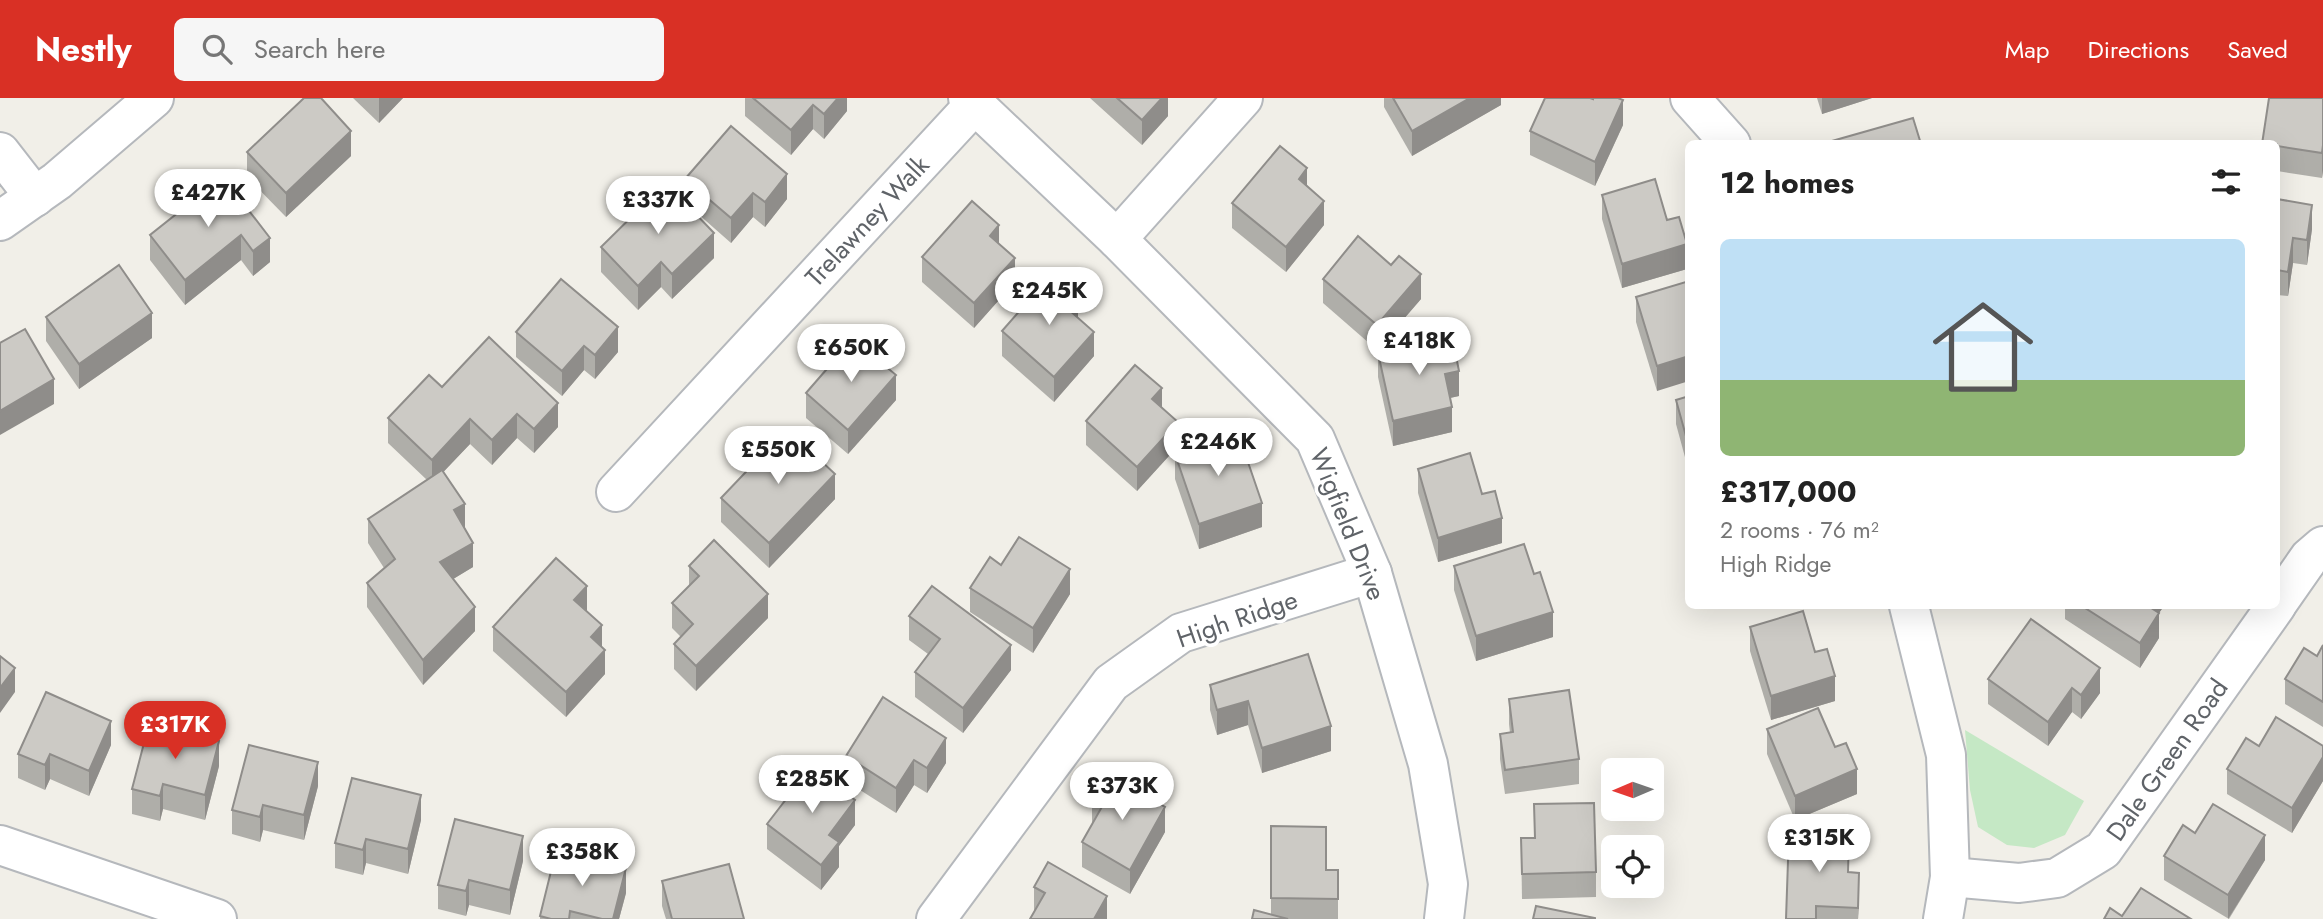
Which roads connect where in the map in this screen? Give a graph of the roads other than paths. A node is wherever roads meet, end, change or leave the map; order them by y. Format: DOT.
graph roads {
  1 [pos="154,98"];
  2 [pos="1243,98"];
  3 [pos="1690,98"];
  4 [pos="971,101"];
  5 [pos="1727,140"];
  6 [pos="0,152"];
  7 [pos="35,197"];
  8 [pos="0,220"];
  9 [pos="1117,239"];
  10 [pos="616,492"];
  11 [pos="2323,546"];
  12 [pos="1372,573"];
  13 [pos="2280,599"];
  14 [pos="1910,609"];
  15 [pos="2273,609"];
  16 [pos="0,845"];
  17 [pos="1950,877"];
  18 [pos="201,916"];
  19 [pos="936,919"];
  20 [pos="1444,919"];
  21 [pos="1943,919"];
  1 -- 7 [label="street"];
  2 -- 9 [label="street"];
  3 -- 5 [label="street"];
  4 -- 9 [label="street, Wigfield Drive"];
  4 -- 10 [label="street, Trelawney Walk"];
  6 -- 7 [label="street"];
  7 -- 8 [label="street"];
  9 -- 12 [label="street, Wigfield Drive"];
  11 -- 13 [label="street, Dale Green Road"];
  12 -- 19 [label="street, High Ridge"];
  12 -- 20 [label="street, Wigfield Drive"];
  14 -- 17 [label="street"];
  15 -- 17 [label="street, Dale Green Road"];
  16 -- 18 [label="street"];
  17 -- 21 [label="street"];
}
